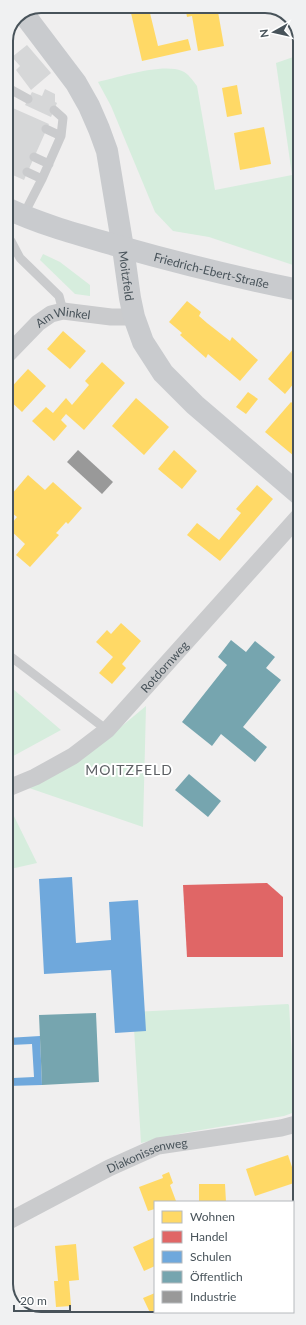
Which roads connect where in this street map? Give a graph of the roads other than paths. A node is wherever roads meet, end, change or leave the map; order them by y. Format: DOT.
graph roads {
  1 [pos="22,20"];
  2 [pos="13,93"];
  3 [pos="25,98"];
  4 [pos="54,110"];
  5 [pos="46,129"];
  6 [pos="61,136"];
  7 [pos="34,157"];
  8 [pos="49,164"];
  9 [pos="27,172"];
  10 [pos="42,179"];
  11 [pos="14,212"];
  12 [pos="13,242"];
  13 [pos="124,248"];
  14 [pos="293,288"];
  15 [pos="63,312"];
  16 [pos="134,316"];
  17 [pos="13,349"];
  18 [pos="293,489"];
  19 [pos="293,523"];
  20 [pos="13,658"];
  21 [pos="107,730"];
  22 [pos="13,786"];
  23 [pos="293,1125"];
  24 [pos="13,1219"];
  1 -- 13 [label="main road, Moitzfeld"];
  2 -- 3 [label="lane"];
  4 -- 6 [label="lane"];
  5 -- 6 [label="lane"];
  6 -- 8 [label="lane"];
  7 -- 8 [label="lane"];
  8 -- 10 [label="lane"];
  9 -- 10 [label="lane"];
  10 -- 11 [label="lane"];
  11 -- 13 [label="main road, Friedrich-Ebert-Straße"];
  12 -- 15 [label="lane"];
  13 -- 14 [label="main road, Friedrich-Ebert-Straße"];
  13 -- 16 [label="main road, Moitzfeld"];
  15 -- 16 [label="street, Am Winkel"];
  15 -- 17 [label="street, Am Winkel"];
  16 -- 18 [label="main road, Moitzfeld"];
  19 -- 21 [label="street, Rotdornweg"];
  20 -- 21 [label="lane"];
  21 -- 22 [label="street, Rotdornweg"];
  23 -- 24 [label="street, Diakonissenweg"];
}
